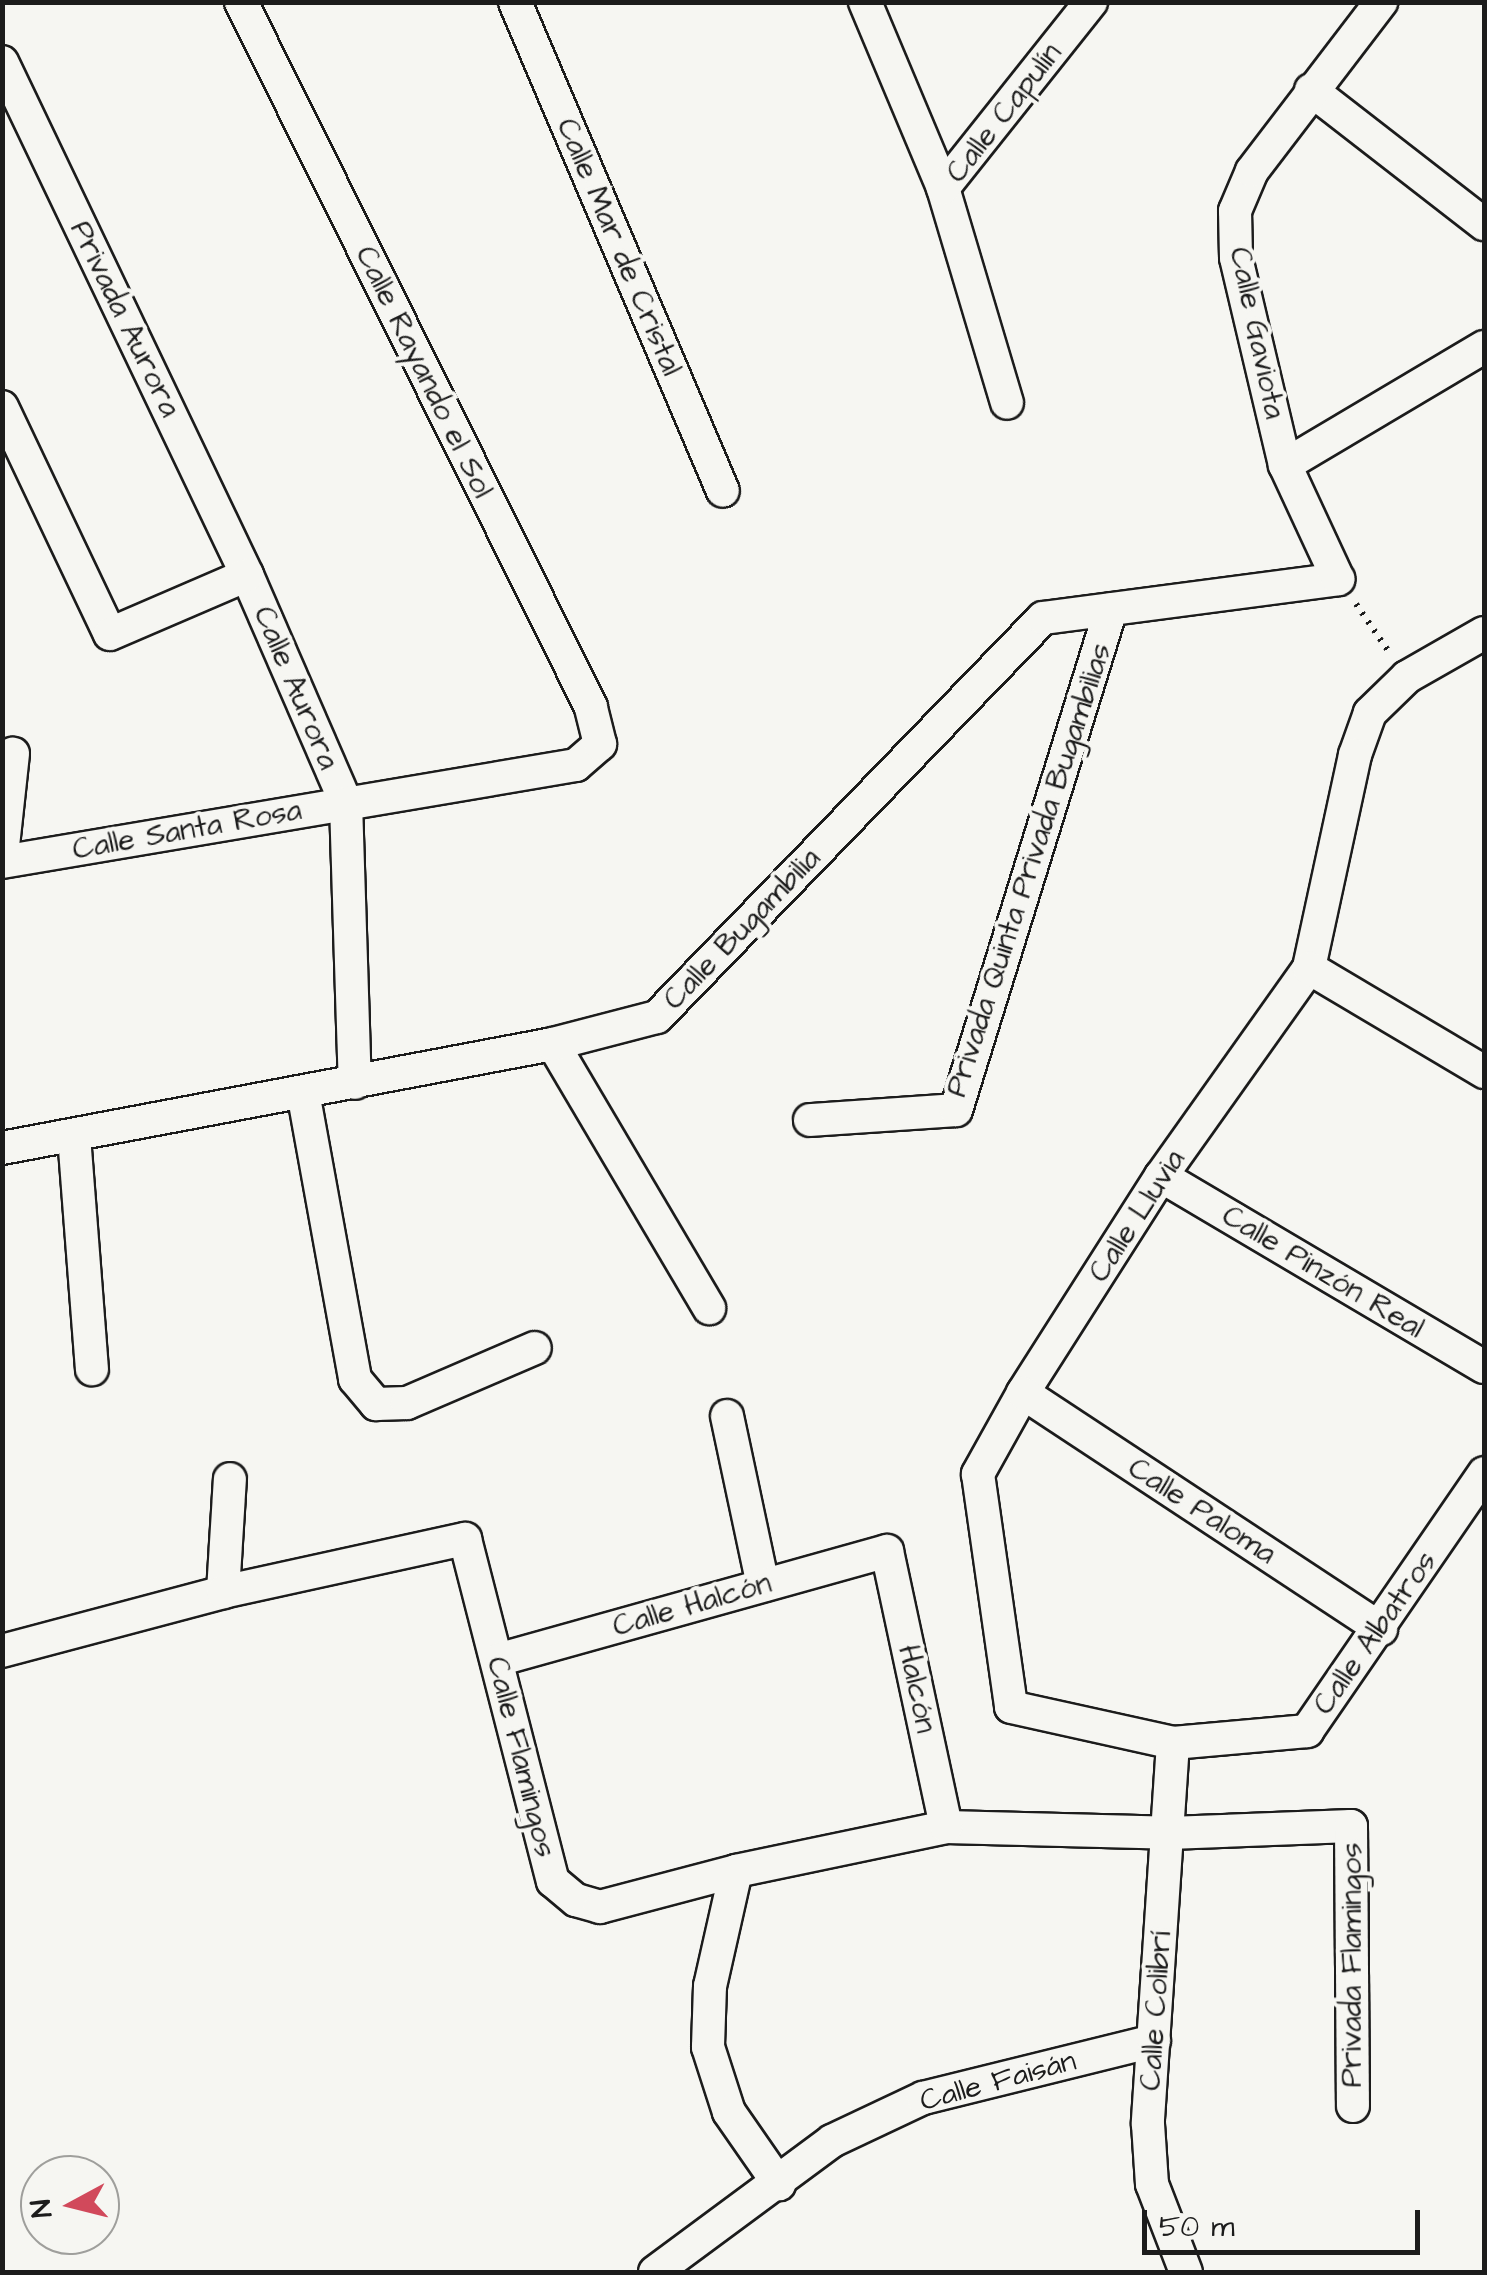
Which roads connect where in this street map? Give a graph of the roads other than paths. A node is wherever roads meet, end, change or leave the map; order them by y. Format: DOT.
graph roads {
  1 [pos="240,2"];
  2 [pos="515,2"];
  3 [pos="865,2"];
  4 [pos="1091,2"];
  5 [pos="1381,2"];
  6 [pos="2,62"];
  7 [pos="1310,90"];
  8 [pos="943,188"];
  9 [pos="1484,224"];
  10 [pos="1484,346"];
  11 [pos="1007,403"];
  12 [pos="2,407"];
  13 [pos="1286,466"];
  14 [pos="723,492"];
  15 [pos="247,575"];
  16 [pos="1338,579"];
  17 [pos="1111,609"];
  18 [pos="1484,633"];
  19 [pos="600,744"];
  20 [pos="13,754"];
  21 [pos="346,803"];
  22 [pos="2,858"];
  23 [pos="1309,968"];
  24 [pos="553,1044"];
  25 [pos="1484,1072"];
  26 [pos="356,1083"];
  27 [pos="303,1092"];
  28 [pos="810,1120"];
  29 [pos="74,1136"];
  30 [pos="2,1148"];
  31 [pos="1161,1176"];
  32 [pos="709,1308"];
  33 [pos="535,1348"];
  34 [pos="1484,1367"];
  35 [pos="92,1370"];
  36 [pos="1023,1393"];
  37 [pos="727,1416"];
  38 [pos="1484,1473"];
  39 [pos="230,1479"];
  40 [pos="888,1551"];
  41 [pos="763,1585"];
  42 [pos="223,1592"];
  43 [pos="1381,1629"];
  44 [pos="2,1650"];
  45 [pos="497,1660"];
  46 [pos="1173,1743"];
  47 [pos="946,1827"];
  48 [pos="1169,1833"];
  49 [pos="736,1871"];
  50 [pos="1154,2040"];
  51 [pos="1353,2106"];
  52 [pos="779,2184"];
  53 [pos="654,2272"];
  54 [pos="1186,2272"];
  1 -- 19 [label="street, Calle Rayando el Sol"];
  2 -- 14 [label="street, Calle Mar de Cristal"];
  3 -- 8 [label="street"];
  4 -- 8 [label="street, Calle Capulín"];
  5 -- 7 [label="street, Calle Gaviota"];
  6 -- 15 [label="street, Privada Aurora"];
  7 -- 9 [label="street"];
  7 -- 13 [label="street, Calle Gaviota"];
  8 -- 11 [label="street, Calle Capulín"];
  10 -- 13 [label="street"];
  12 -- 15 [label="street, Calle Aurora"];
  13 -- 16 [label="street, Calle Gaviota"];
  15 -- 21 [label="street, Calle Aurora"];
  16 -- 17 [label="street, Calle Bugambilia"];
  17 -- 24 [label="street, Calle Bugambilia"];
  17 -- 28 [label="street, Privada Quinta Privada Bugambilias"];
  18 -- 23 [label="street, Calle Lluvia"];
  19 -- 21 [label="street, Calle Santa Rosa"];
  20 -- 22 [label="street"];
  21 -- 22 [label="street, Calle Santa Rosa"];
  21 -- 26 [label="street, Calle Aurora"];
  23 -- 25 [label="street"];
  23 -- 31 [label="street, Calle Lluvia"];
  24 -- 26 [label="street, Calle Bugambilia"];
  24 -- 32 [label="street"];
  26 -- 27 [label="street, Calle Bugambilia"];
  27 -- 29 [label="street, Calle Bugambilia"];
  27 -- 33 [label="street"];
  29 -- 30 [label="street, Calle Bugambilia"];
  29 -- 35 [label="street"];
  31 -- 34 [label="street, Calle Pinzón Real"];
  31 -- 36 [label="street, Calle Lluvia"];
  36 -- 43 [label="street, Calle Paloma"];
  36 -- 46 [label="street, Calle Lluvia"];
  37 -- 41 [label="street"];
  38 -- 43 [label="street, Calle Albatros"];
  39 -- 42 [label="street"];
  40 -- 41 [label="street, Calle Halcón"];
  40 -- 47 [label="street, Halcón"];
  41 -- 45 [label="street, Calle Halcón"];
  42 -- 44 [label="street, Calle Flamingos"];
  42 -- 45 [label="street, Calle Flamingos"];
  43 -- 46 [label="street, Calle Albatros"];
  45 -- 49 [label="street, Calle Flamingos"];
  46 -- 48 [label="street, Calle Colibrí"];
  47 -- 48 [label="street, Calle Flamingos"];
  47 -- 49 [label="street, Calle Flamingos"];
  48 -- 50 [label="street, Calle Colibrí"];
  48 -- 51 [label="street, Privada Flamingos"];
  49 -- 52 [label="street"];
  50 -- 52 [label="street, Calle Faisán"];
  50 -- 54 [label="street, Calle Colibrí"];
  52 -- 53 [label="street, Calle Faisán"];
}
